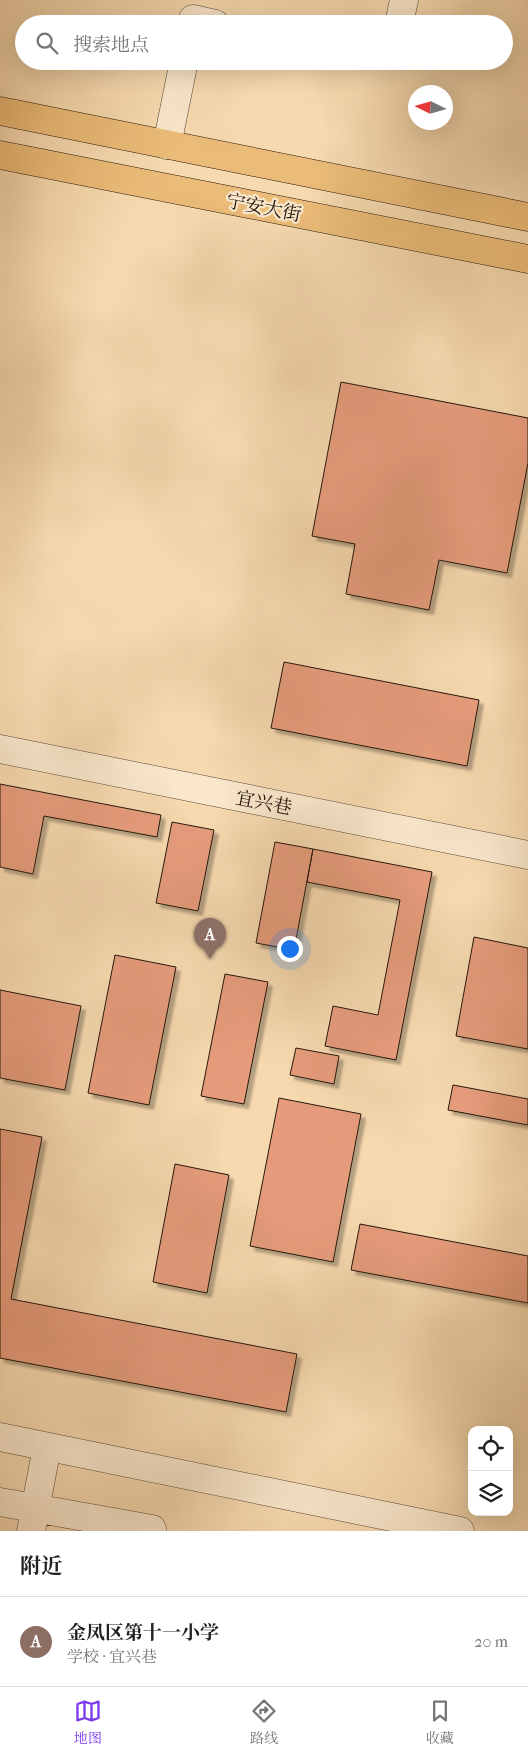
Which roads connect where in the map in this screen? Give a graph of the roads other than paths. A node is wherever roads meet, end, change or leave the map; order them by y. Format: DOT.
graph roads {
  1 [pos="404,0"];
  2 [pos="401,15"];
  3 [pos="182,70"];
  4 [pos="0,111"];
  5 [pos="168,145"];
  6 [pos="0,155"];
  7 [pos="528,217"];
  8 [pos="528,259"];
  9 [pos="0,749"];
  10 [pos="528,855"];
  11 [pos="0,1437"];
  12 [pos="46,1447"];
  13 [pos="0,1502"];
  14 [pos="33,1520"];
  15 [pos="152,1529"];
  16 [pos="460,1531"];
  1 -- 2 [label="street"];
  3 -- 5 [label="street"];
  4 -- 5 [label="main road"];
  5 -- 7 [label="main road"];
  6 -- 8 [label="main road, 宁安大街"];
  9 -- 10 [label="street, 宜兴巷"];
  11 -- 12 [label="street"];
  12 -- 14 [label="street"];
  12 -- 16 [label="street"];
  13 -- 14 [label="street"];
  14 -- 15 [label="street"];
}
